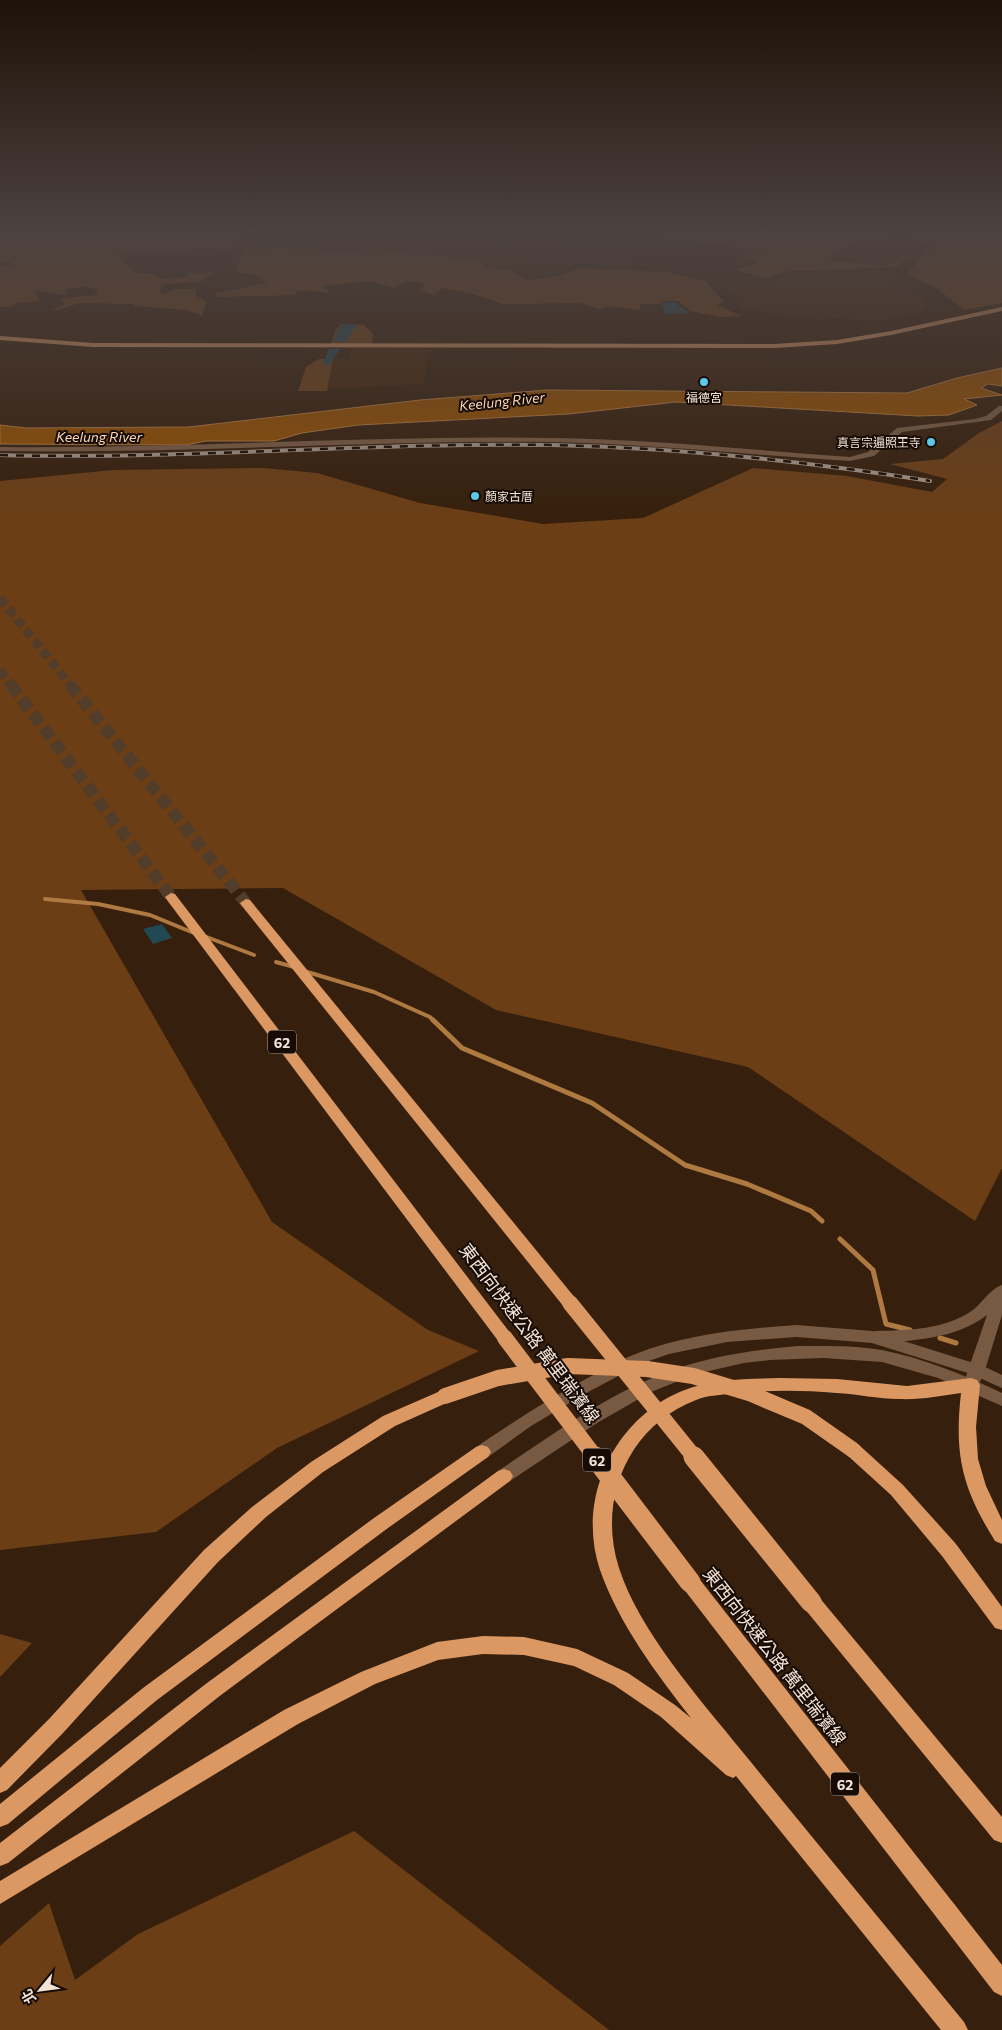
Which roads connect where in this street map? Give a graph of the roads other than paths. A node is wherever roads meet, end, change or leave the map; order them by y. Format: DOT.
graph roads {
  1 [pos="910,328"];
  2 [pos="0,338"];
  3 [pos="1002,408"];
  4 [pos="0,449"];
  5 [pos="171,897"];
  6 [pos="246,903"];
  7 [pos="294,962"];
  8 [pos="1002,1291"];
  9 [pos="872,1337"];
  10 [pos="974,1377"];
  11 [pos="1002,1382"];
  12 [pos="1002,1400"];
  13 [pos="482,1452"];
  14 [pos="504,1476"];
  15 [pos="1002,1536"];
  16 [pos="1002,1622"];
  17 [pos="0,1782"];
  18 [pos="0,1817"];
  19 [pos="1002,1833"];
  20 [pos="797,1837"];
  21 [pos="0,1856"];
  22 [pos="0,1893"];
  23 [pos="1002,1984"];
  24 [pos="956,2030"];
  1 -- 2 [label="main road"];
  3 -- 4 [label="street"];
  5 -- 23 [label="highway, 東西向快速公路 萬里瑞濱線 / 62, bridge"];
  6 -- 7 [label="highway"];
  7 -- 19 [label="highway, bridge"];
  8 -- 9 [label="street"];
  8 -- 10 [label="street"];
  9 -- 10 [label="street"];
  9 -- 13 [label="street"];
  10 -- 11 [label="street"];
  10 -- 12 [label="street"];
  10 -- 14 [label="street"];
  10 -- 15 [label="highway"];
  10 -- 20 [label="highway"];
  13 -- 18 [label="highway"];
  14 -- 21 [label="highway"];
  16 -- 17 [label="highway, bridge"];
  20 -- 22 [label="highway"];
  20 -- 24 [label="highway"];
}
